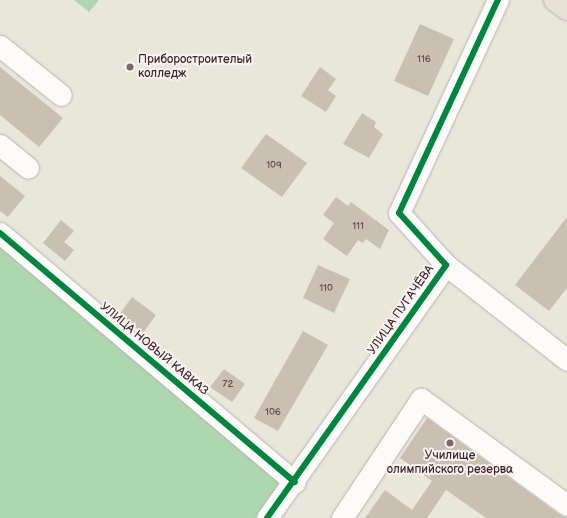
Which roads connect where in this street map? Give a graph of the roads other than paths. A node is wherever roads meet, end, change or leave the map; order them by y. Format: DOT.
graph roads {
  1 [pos="498,0"];
  2 [pos="555,0"];
  3 [pos="567,9"];
  4 [pos="0,46"];
  5 [pos="62,96"];
  6 [pos="0,145"];
  7 [pos="28,168"];
  8 [pos="0,233"];
  9 [pos="446,265"];
  10 [pos="567,360"];
  11 [pos="295,482"];
  12 [pos="567,505"];
  13 [pos="267,518"];
  14 [pos="342,518"];
  1 -- 9 [label="street, УЛИЦА ПУГАЧЁВА"];
  2 -- 3 [label="main road"];
  4 -- 5 [label="street"];
  6 -- 7 [label="street"];
  8 -- 11 [label="street, УЛИЦА НОВЫЙ КАВКАЗ"];
  9 -- 10 [label="street"];
  9 -- 11 [label="street, УЛИЦА ПУГАЧЁВА"];
  11 -- 13 [label="street, УЛИЦА ПУГАЧЁВА"];
  12 -- 14 [label="street"];
}
